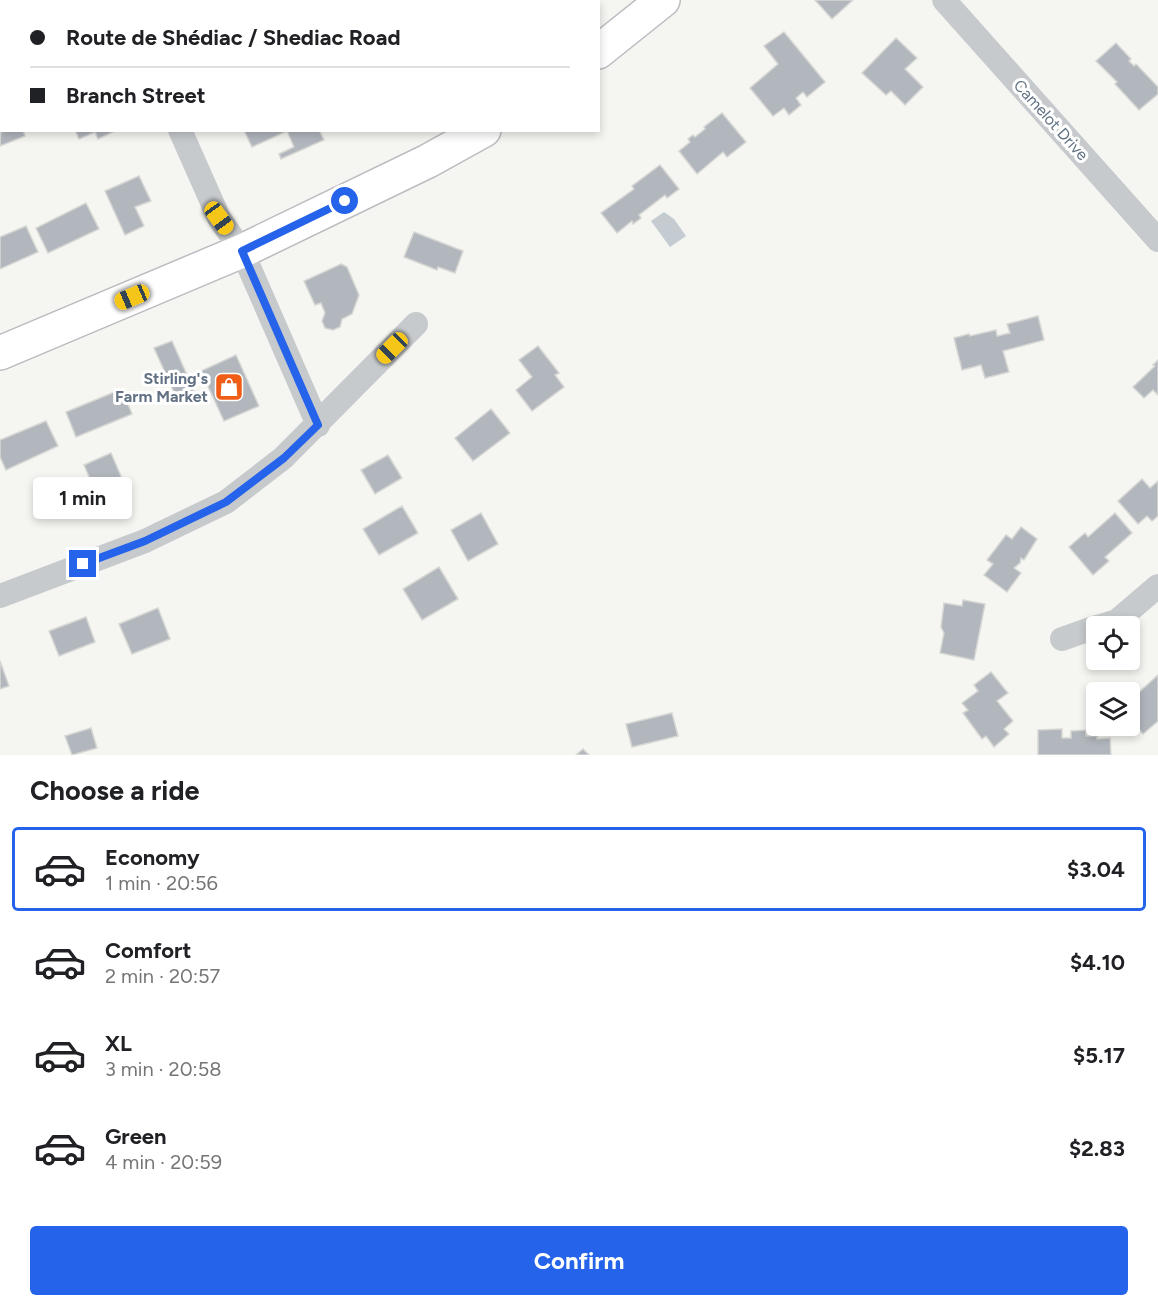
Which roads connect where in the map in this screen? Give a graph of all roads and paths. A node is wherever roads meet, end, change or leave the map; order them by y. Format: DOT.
graph roads {
  1 [pos="663,0"];
  2 [pos="944,0"];
  3 [pos="600,50"];
  4 [pos="181,132"];
  5 [pos="480,132"];
  6 [pos="1158,240"];
  7 [pos="242,251"];
  8 [pos="416,324"];
  9 [pos="0,353"];
  10 [pos="318,425"];
  11 [pos="1158,586"];
  12 [pos="0,596"];
  13 [pos="1124,616"];
  14 [pos="1086,631"];
  15 [pos="1062,639"];
  1 -- 3 [label="main road"];
  2 -- 6 [label="street, Camelot Drive"];
  4 -- 7 [label="street"];
  5 -- 7 [label="main road"];
  7 -- 9 [label="main road"];
  7 -- 10 [label="street"];
  8 -- 10 [label="street"];
  10 -- 12 [label="street"];
  11 -- 13 [label="street"];
  14 -- 15 [label="street"];
}
